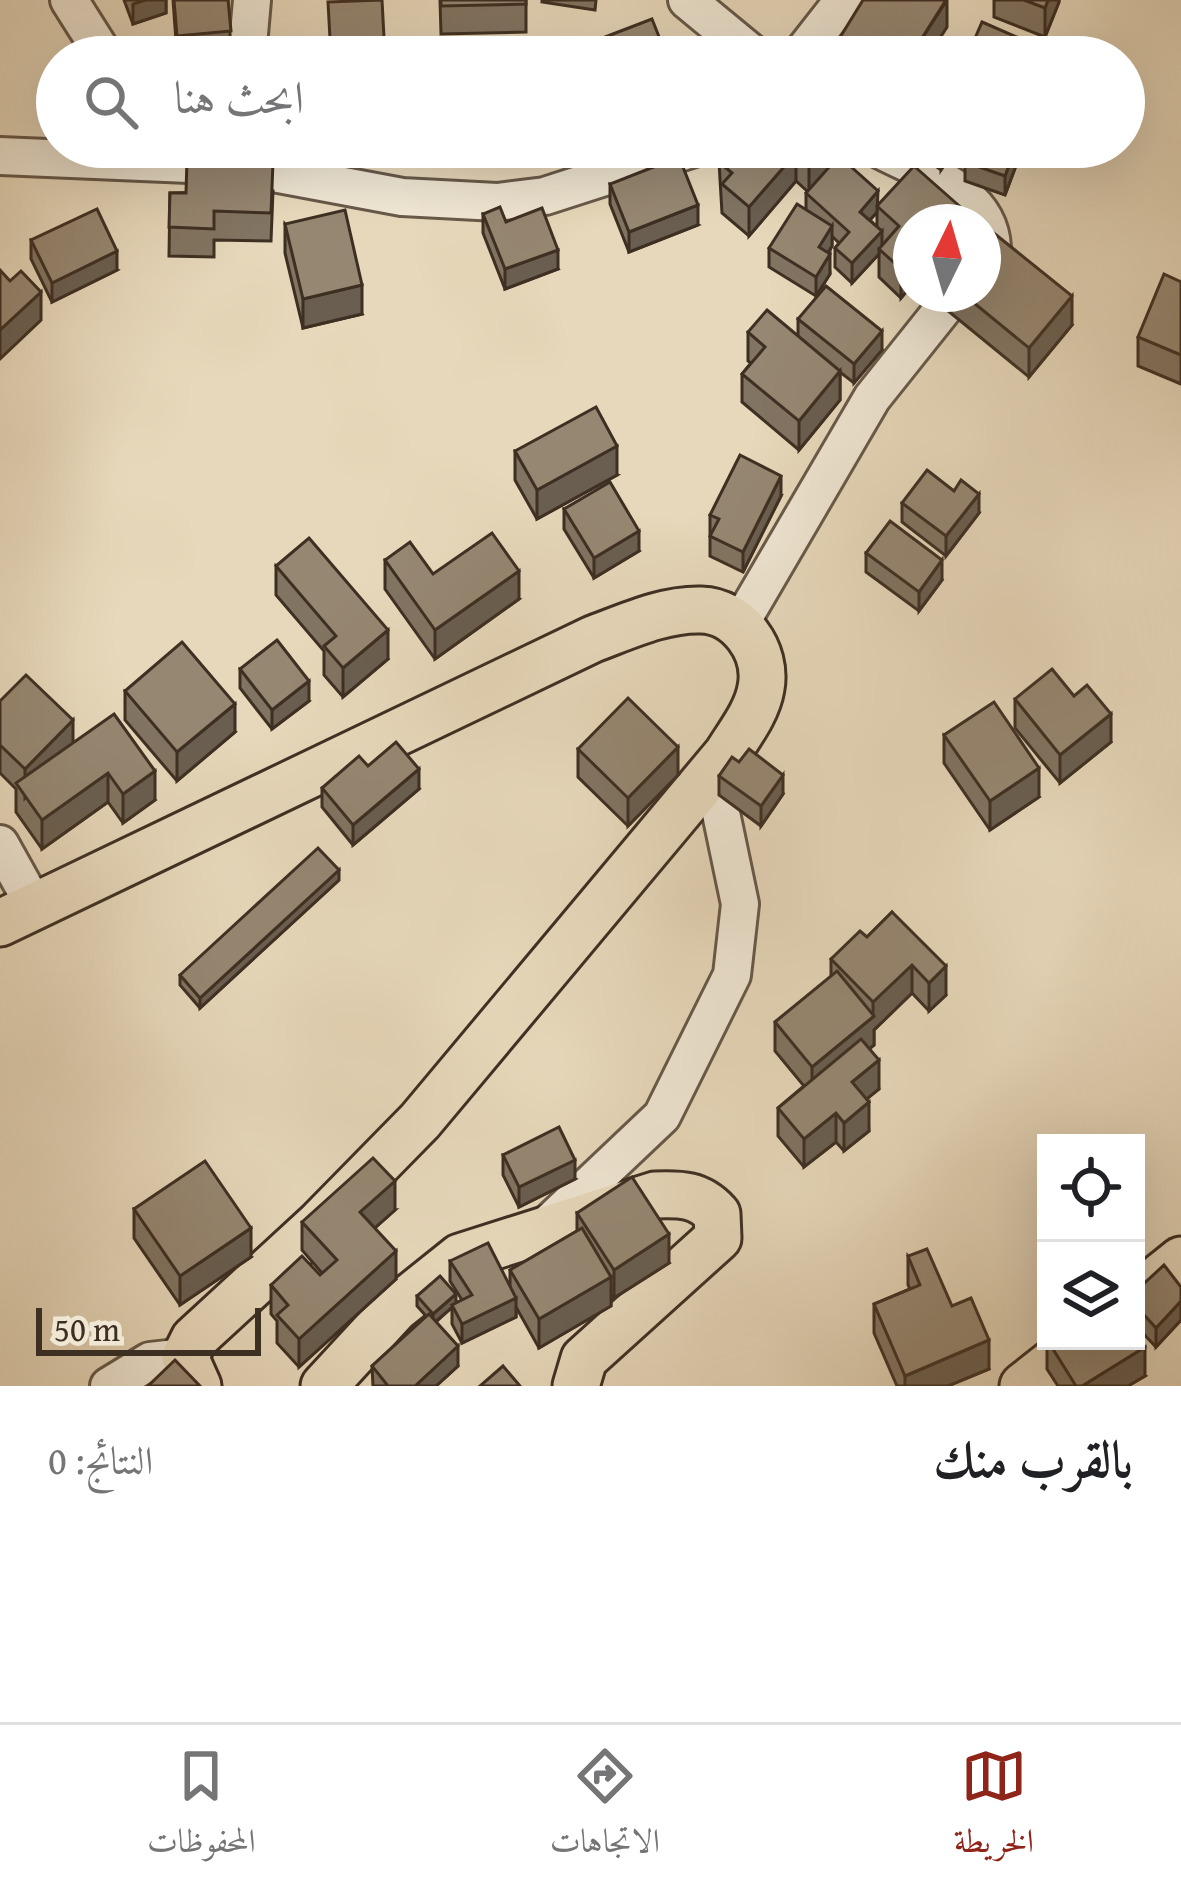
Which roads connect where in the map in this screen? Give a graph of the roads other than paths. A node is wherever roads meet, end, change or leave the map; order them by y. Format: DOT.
graph roads {
  1 [pos="69,0"];
  2 [pos="252,0"];
  3 [pos="687,0"];
  4 [pos="840,4"];
  5 [pos="92,36"];
  6 [pos="249,36"];
  7 [pos="731,36"];
  8 [pos="815,36"];
  9 [pos="36,155"];
  10 [pos="0,156"];
  11 [pos="282,168"];
  12 [pos="632,168"];
  13 [pos="915,168"];
  14 [pos="976,204"];
  15 [pos="941,312"];
  16 [pos="740,624"];
  17 [pos="712,770"];
  18 [pos="0,844"];
  19 [pos="17,914"];
  20 [pos="546,1226"];
  21 [pos="1181,1260"];
  22 [pos="1145,1289"];
  23 [pos="1069,1350"];
  24 [pos="192,1371"];
  25 [pos="109,1386"];
  26 [pos="324,1386"];
  27 [pos="576,1386"];
  28 [pos="1023,1386"];
  1 -- 5 [label="street"];
  2 -- 6 [label="street"];
  3 -- 7 [label="street"];
  4 -- 8 [label="street"];
  9 -- 10 [label="street"];
  11 -- 12 [label="street"];
  13 -- 14 [label="street"];
  15 -- 16 [label="street"];
  16 -- 17 [label="main road"];
  16 -- 19 [label="main road"];
  17 -- 20 [label="street"];
  17 -- 24 [label="main road"];
  18 -- 19 [label="street"];
  20 -- 26 [label="main road"];
  20 -- 27 [label="main road"];
  21 -- 22 [label="main road"];
  23 -- 28 [label="main road"];
  24 -- 25 [label="street"];
}
